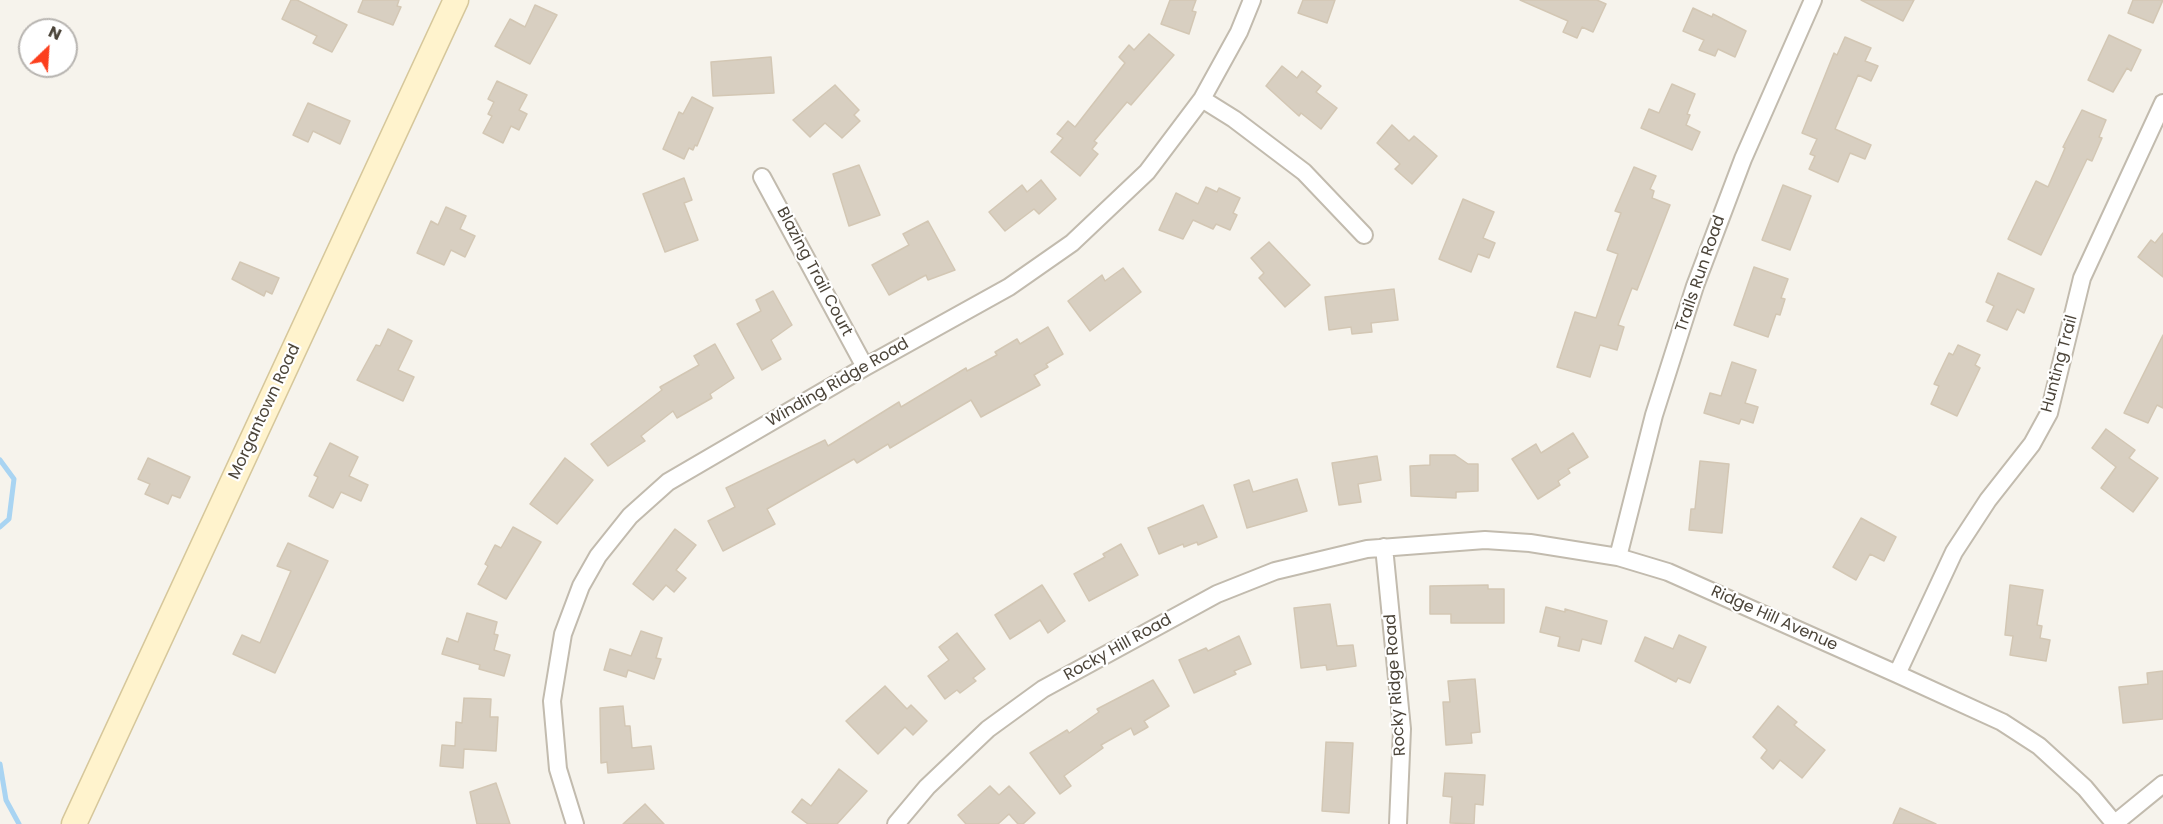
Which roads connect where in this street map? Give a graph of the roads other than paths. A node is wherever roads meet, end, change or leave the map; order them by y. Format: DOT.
graph roads {
  1 [pos="456,0"];
  2 [pos="1252,0"];
  3 [pos="1808,1"];
  4 [pos="1202,99"];
  5 [pos="2163,103"];
  6 [pos="2155,139"];
  7 [pos="762,177"];
  8 [pos="1364,236"];
  9 [pos="865,367"];
  10 [pos="1384,547"];
  11 [pos="1618,557"];
  12 [pos="1897,674"];
  13 [pos="2163,784"];
  14 [pos="79,814"];
  15 [pos="575,824"];
  16 [pos="896,824"];
  17 [pos="1398,824"];
  18 [pos="2114,824"];
  1 -- 14 [label="main road, Morgantown Road"];
  2 -- 4 [label="street, Winding Ridge Road"];
  3 -- 11 [label="street, Trails Run Road"];
  4 -- 8 [label="street"];
  4 -- 9 [label="street, Winding Ridge Road"];
  5 -- 6 [label="street, Hunting Trail"];
  6 -- 12 [label="street, Hunting Trail"];
  7 -- 9 [label="street, Blazing Trail Court"];
  9 -- 15 [label="street, Winding Ridge Road"];
  10 -- 11 [label="street, Ridge Hill Avenue"];
  10 -- 16 [label="street, Rocky Hill Road"];
  10 -- 17 [label="street, Rocky Ridge Road"];
  11 -- 12 [label="street, Ridge Hill Avenue"];
  12 -- 18 [label="street, Ridge Hill Avenue"];
  13 -- 18 [label="street"];
}
